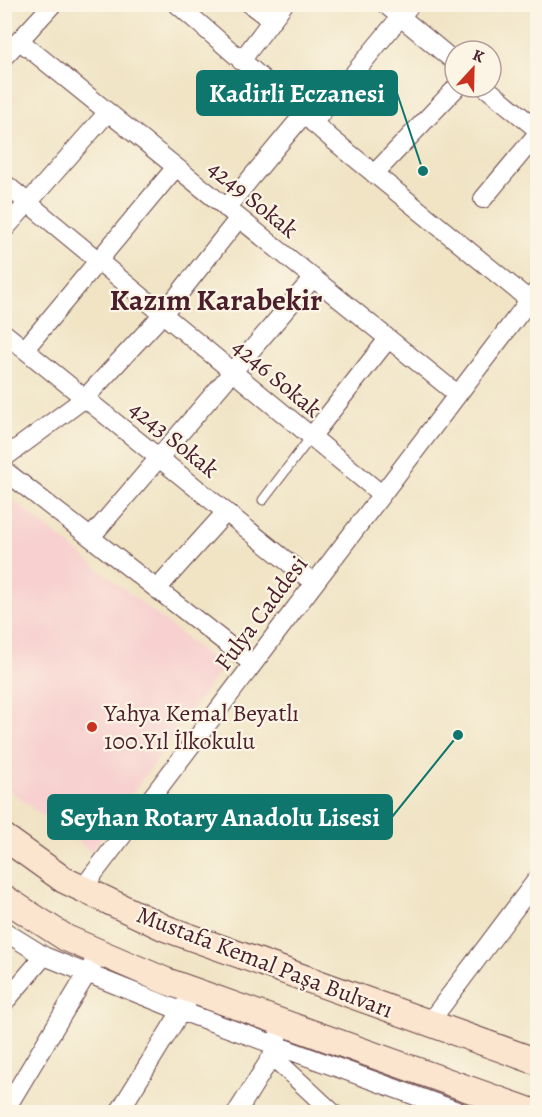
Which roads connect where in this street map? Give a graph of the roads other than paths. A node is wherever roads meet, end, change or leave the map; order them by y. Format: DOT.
graph roads {
  1 [pos="53,4"];
  2 [pos="177,4"];
  3 [pos="250,4"];
  4 [pos="284,4"];
  5 [pos="385,4"];
  6 [pos="406,11"];
  7 [pos="272,21"];
  8 [pos="20,41"];
  9 [pos="443,50"];
  10 [pos="4,57"];
  11 [pos="241,61"];
  12 [pos="446,99"];
  13 [pos="499,99"];
  14 [pos="108,112"];
  15 [pos="308,119"];
  16 [pos="537,131"];
  17 [pos="176,167"];
  18 [pos="374,174"];
  19 [pos="4,183"];
  20 [pos="483,199"];
  21 [pos="29,204"];
  22 [pos="232,213"];
  23 [pos="4,230"];
  24 [pos="97,259"];
  25 [pos="313,278"];
  26 [pos="533,294"];
  27 [pos="163,314"];
  28 [pos="4,333"];
  29 [pos="388,339"];
  30 [pos="25,349"];
  31 [pos="232,371"];
  32 [pos="457,394"];
  33 [pos="85,398"];
  34 [pos="311,437"];
  35 [pos="159,457"];
  36 [pos="4,458"];
  37 [pos="4,470"];
  38 [pos="381,494"];
  39 [pos="262,500"];
  40 [pos="225,512"];
  41 [pos="91,537"];
  42 [pos="314,583"];
  43 [pos="157,589"];
  44 [pos="253,664"];
  45 [pos="4,837"];
  46 [pos="537,878"];
  47 [pos="82,889"];
  48 [pos="4,898"];
  49 [pos="4,931"];
  50 [pos="44,956"];
  51 [pos="94,962"];
  52 [pos="188,1001"];
  53 [pos="4,1003"];
  54 [pos="429,1023"];
  55 [pos="277,1042"];
  56 [pos="537,1062"];
  57 [pos="4,1112"];
  58 [pos="119,1113"];
  59 [pos="237,1113"];
  60 [pos="332,1113"];
  61 [pos="460,1113"];
  62 [pos="533,1113"];
  1 -- 8 [label="street"];
  2 -- 11 [label="street"];
  3 -- 7 [label="street"];
  4 -- 7 [label="street"];
  5 -- 6 [label="street"];
  6 -- 9 [label="street"];
  6 -- 15 [label="street"];
  7 -- 11 [label="street"];
  8 -- 10 [label="street"];
  8 -- 14 [label="street, 4249 Sokak"];
  11 -- 15 [label="street"];
  12 -- 18 [label="street"];
  13 -- 16 [label="street"];
  14 -- 17 [label="street, 4249 Sokak"];
  14 -- 21 [label="street"];
  15 -- 18 [label="street"];
  15 -- 22 [label="street"];
  16 -- 20 [label="street"];
  17 -- 22 [label="street, 4249 Sokak"];
  17 -- 24 [label="street"];
  18 -- 26 [label="street"];
  19 -- 21 [label="street, 4246 Sokak"];
  21 -- 23 [label="street"];
  21 -- 24 [label="street, 4246 Sokak"];
  22 -- 25 [label="street, 4249 Sokak"];
  22 -- 27 [label="street"];
  24 -- 27 [label="street, 4246 Sokak"];
  24 -- 30 [label="street"];
  25 -- 29 [label="street, 4249 Sokak"];
  25 -- 31 [label="street"];
  26 -- 32 [label="street, Fulya Caddesi"];
  27 -- 31 [label="street, 4246 Sokak"];
  27 -- 33 [label="street"];
  28 -- 30 [label="street, 4243 Sokak"];
  29 -- 32 [label="street, 4249 Sokak"];
  29 -- 34 [label="street"];
  30 -- 33 [label="street, 4243 Sokak"];
  31 -- 34 [label="street, 4246 Sokak"];
  31 -- 35 [label="street"];
  32 -- 38 [label="street, Fulya Caddesi"];
  33 -- 35 [label="street, 4243 Sokak"];
  33 -- 36 [label="street"];
  34 -- 38 [label="street, 4246 Sokak"];
  34 -- 39 [label="lane"];
  35 -- 40 [label="street, 4243 Sokak"];
  35 -- 41 [label="street"];
  37 -- 41 [label="street"];
  38 -- 42 [label="street, Fulya Caddesi"];
  40 -- 42 [label="street, 4243 Sokak"];
  40 -- 43 [label="street"];
  41 -- 43 [label="street"];
  42 -- 44 [label="street, Fulya Caddesi"];
  43 -- 44 [label="street"];
  44 -- 47 [label="street, Fulya Caddesi"];
  45 -- 47 [label="main road, Mustafa Kemal Paşa Bulvarı"];
  46 -- 54 [label="street"];
  47 -- 54 [label="main road, Mustafa Kemal Paşa Bulvarı"];
  48 -- 51 [label="main road, Mustafa Kemal Paşa Bulvarı"];
  49 -- 50 [label="street"];
  50 -- 51 [label="street"];
  50 -- 53 [label="street"];
  51 -- 52 [label="main road, Mustafa Kemal Paşa Bulvarı"];
  51 -- 57 [label="street"];
  52 -- 55 [label="main road, Mustafa Kemal Paşa Bulvarı"];
  52 -- 58 [label="street"];
  54 -- 56 [label="main road, Mustafa Kemal Paşa Bulvarı"];
  55 -- 59 [label="street"];
  55 -- 60 [label="street"];
  55 -- 61 [label="street"];
  55 -- 62 [label="main road, Mustafa Kemal Paşa Bulvarı"];
}
